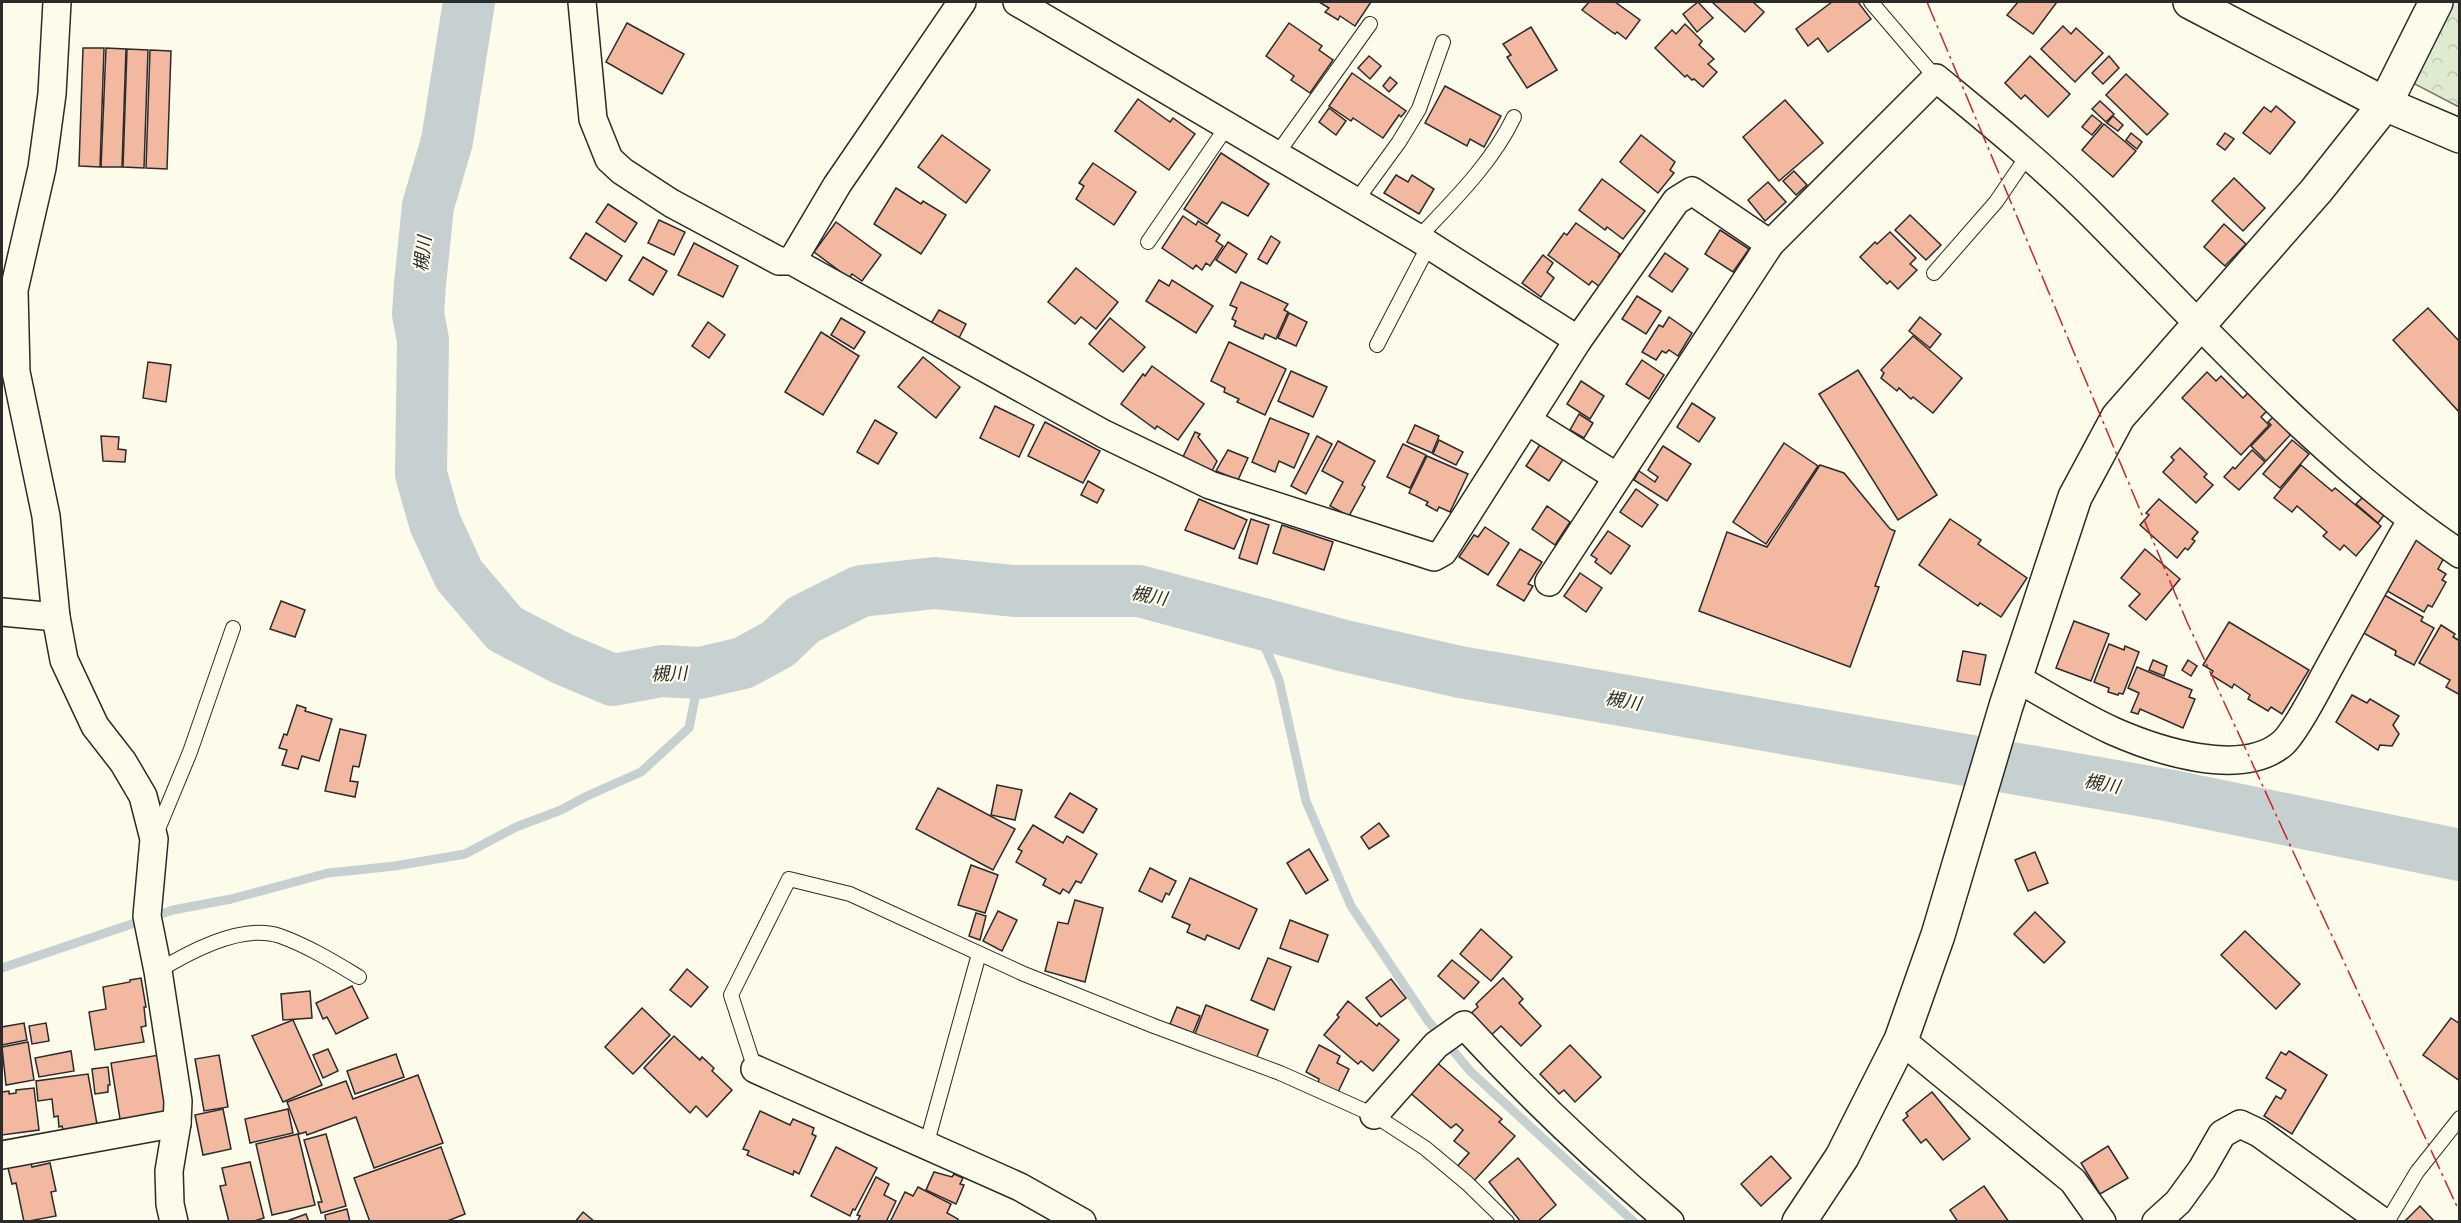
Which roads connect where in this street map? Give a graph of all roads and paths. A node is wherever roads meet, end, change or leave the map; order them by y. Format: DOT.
graph roads {
  1 [pos="57,2"];
  2 [pos="582,2"];
  3 [pos="962,2"];
  4 [pos="1017,2"];
  5 [pos="1870,2"];
  6 [pos="2190,2"];
  7 [pos="2436,2"];
  8 [pos="1370,24"];
  9 [pos="1443,42"];
  10 [pos="1936,78"];
  11 [pos="2385,104"];
  12 [pos="1514,117"];
  13 [pos="1228,125"];
  14 [pos="2460,136"];
  15 [pos="1277,154"];
  16 [pos="2028,155"];
  17 [pos="1356,201"];
  18 [pos="1148,242"];
  19 [pos="1424,242"];
  20 [pos="1770,244"];
  21 [pos="792,261"];
  22 [pos="1934,273"];
  23 [pos="2198,324"];
  24 [pos="1578,340"];
  25 [pos="1377,345"];
  26 [pos="1528,421"];
  27 [pos="1617,477"];
  28 [pos="2411,521"];
  29 [pos="2460,554"];
  30 [pos="1549,582"];
  31 [pos="2,612"];
  32 [pos="56,617"];
  33 [pos="233,628"];
  34 [pos="2011,692"];
  35 [pos="154,838"];
  36 [pos="979,954"];
  37 [pos="158,971"];
  38 [pos="359,977"];
  39 [pos="1901,1040"];
  40 [pos="755,1069"];
  41 [pos="1374,1115"];
  42 [pos="2460,1118"];
  43 [pos="177,1124"];
  44 [pos="926,1146"];
  45 [pos="2,1155"];
  46 [pos="174,1221"];
  47 [pos="1082,1221"];
  48 [pos="1507,1221"];
  49 [pos="1670,1221"];
  50 [pos="1799,1221"];
  51 [pos="2102,1221"];
  52 [pos="2156,1221"];
  53 [pos="2385,1221"];
  1 -- 32 [label="street"];
  2 -- 21 [label="street"];
  3 -- 21 [label="street"];
  4 -- 13 [label="street"];
  5 -- 10 [label="lane"];
  6 -- 11 [label="street"];
  7 -- 11 [label="street"];
  8 -- 15 [label="lane"];
  9 -- 17 [label="lane"];
  10 -- 16 [label="street"];
  10 -- 20 [label="street"];
  11 -- 14 [label="street"];
  11 -- 23 [label="street"];
  12 -- 19 [label="lane"];
  13 -- 15 [label="street"];
  13 -- 18 [label="lane"];
  15 -- 17 [label="street"];
  16 -- 22 [label="lane"];
  16 -- 23 [label="street"];
  17 -- 19 [label="street"];
  19 -- 24 [label="street"];
  19 -- 25 [label="lane"];
  20 -- 24 [label="street"];
  20 -- 27 [label="street"];
  21 -- 26 [label="street"];
  23 -- 28 [label="street"];
  23 -- 34 [label="street"];
  24 -- 26 [label="street"];
  26 -- 27 [label="street"];
  27 -- 30 [label="street"];
  28 -- 29 [label="street"];
  28 -- 34 [label="street"];
  31 -- 32 [label="street"];
  32 -- 35 [label="street"];
  33 -- 35 [label="lane"];
  34 -- 39 [label="street"];
  35 -- 37 [label="street"];
  36 -- 40 [label="lane"];
  36 -- 41 [label="lane"];
  36 -- 44 [label="lane"];
  37 -- 38 [label="lane"];
  37 -- 43 [label="street"];
  39 -- 50 [label="street"];
  39 -- 51 [label="street"];
  40 -- 44 [label="street"];
  41 -- 48 [label="lane"];
  41 -- 49 [label="street"];
  42 -- 53 [label="lane"];
  43 -- 45 [label="street"];
  43 -- 46 [label="street"];
  44 -- 47 [label="street"];
  52 -- 53 [label="street"];
}
